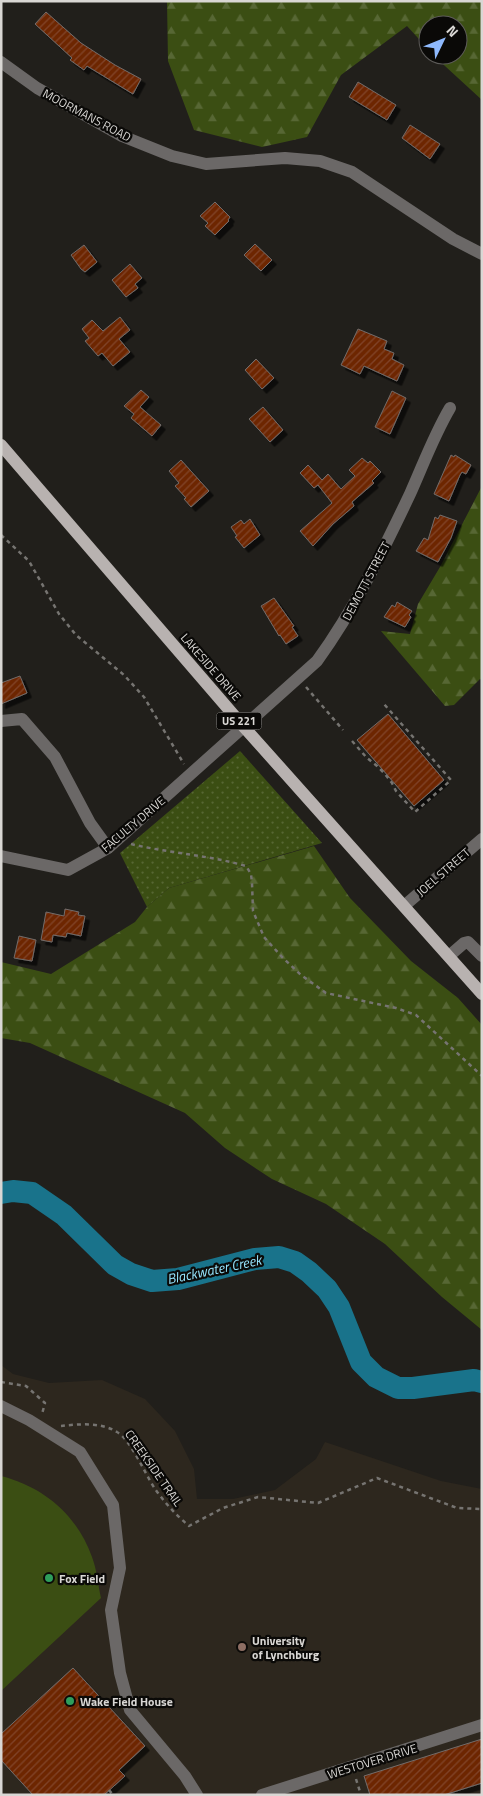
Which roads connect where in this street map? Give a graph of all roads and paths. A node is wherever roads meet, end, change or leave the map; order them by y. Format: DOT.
graph roads {
  1 [pos="1,62"];
  2 [pos="482,254"];
  3 [pos="450,408"];
  4 [pos="1,445"];
  5 [pos="1,536"];
  6 [pos="303,684"];
  7 [pos="384,704"];
  8 [pos="1,721"];
  9 [pos="244,727"];
  10 [pos="343,730"];
  11 [pos="352,741"];
  12 [pos="185,767"];
  13 [pos="482,839"];
  14 [pos="127,844"];
  15 [pos="108,848"];
  16 [pos="1,856"];
  17 [pos="404,906"];
  18 [pos="449,956"];
  19 [pos="482,956"];
  20 [pos="481,993"];
  21 [pos="482,1076"];
  22 [pos="1,1382"];
  23 [pos="1,1406"];
  24 [pos="47,1420"];
  25 [pos="59,1426"];
  26 [pos="482,1509"];
  27 [pos="482,1725"];
  28 [pos="109,1790"];
  29 [pos="113,1795"];
  30 [pos="197,1795"];
  31 [pos="262,1795"];
  1 -- 2 [label="street, MOORMANS ROAD"];
  3 -- 9 [label="street, DEMOTT STREET"];
  4 -- 9 [label="main road, LAKESIDE DRIVE / US 221"];
  5 -- 12 [label="path"];
  6 -- 10 [label="path"];
  7 -- 11 [label="path"];
  8 -- 15 [label="street"];
  9 -- 15 [label="street, FACULTY DRIVE"];
  9 -- 17 [label="main road, LAKESIDE DRIVE / US 221"];
  13 -- 17 [label="street, JOEL STREET"];
  14 -- 21 [label="path"];
  15 -- 16 [label="street, FACULTY DRIVE"];
  17 -- 18 [label="main road, LAKESIDE DRIVE / US 221"];
  18 -- 19 [label="street"];
  18 -- 20 [label="main road, LAKESIDE DRIVE / US 221"];
  22 -- 24 [label="path"];
  23 -- 30 [label="street"];
  25 -- 26 [label="path, CREEKSIDE TRAIL"];
  27 -- 31 [label="street, WESTOVER DRIVE"];
  28 -- 29 [label="path"];
}
